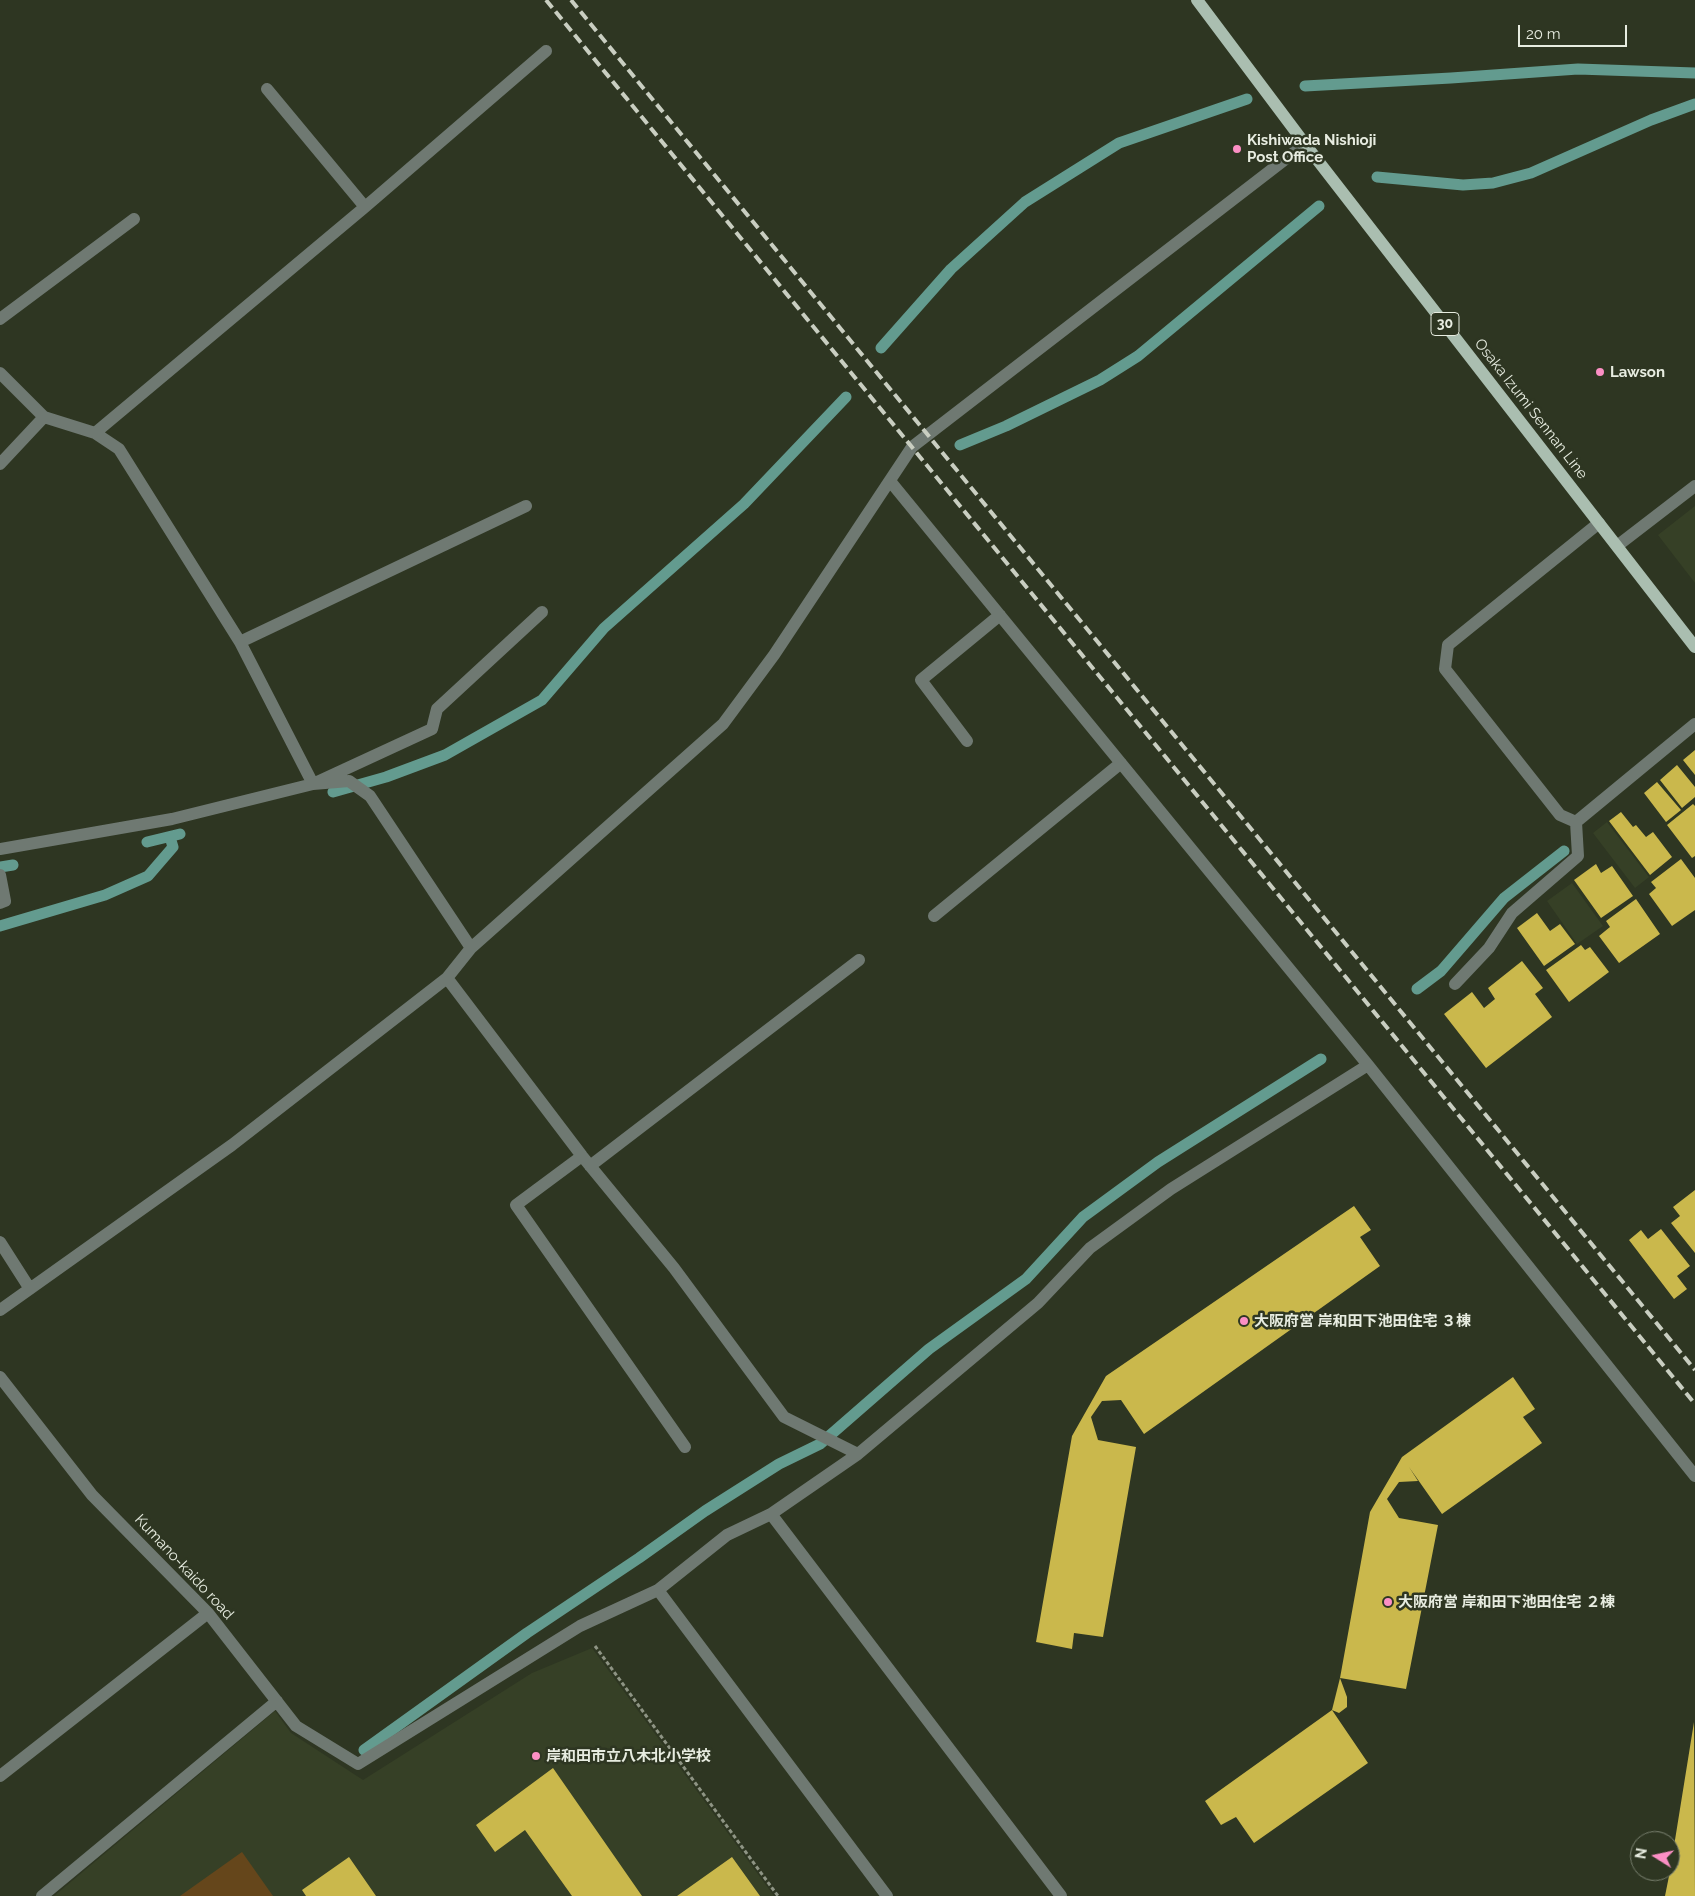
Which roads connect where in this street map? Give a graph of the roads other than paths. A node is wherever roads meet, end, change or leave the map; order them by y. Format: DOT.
graph roads {
  1 [pos="1197,0"];
  2 [pos="546,51"];
  3 [pos="267,89"];
  4 [pos="1305,144"];
  5 [pos="365,207"];
  6 [pos="134,220"];
  7 [pos="0,319"];
  8 [pos="0,373"];
  9 [pos="44,417"];
  10 [pos="95,433"];
  11 [pos="0,464"];
  12 [pos="890,481"];
  13 [pos="1695,486"];
  14 [pos="526,506"];
  15 [pos="1599,523"];
  16 [pos="1617,546"];
  17 [pos="542,612"];
  18 [pos="1000,615"];
  19 [pos="240,642"];
  20 [pos="1695,647"];
  21 [pos="1695,724"];
  22 [pos="967,742"];
  23 [pos="1121,763"];
  24 [pos="313,784"];
  25 [pos="1576,822"];
  26 [pos="0,849"];
  27 [pos="0,875"];
  28 [pos="0,903"];
  29 [pos="934,916"];
  30 [pos="472,948"];
  31 [pos="858,960"];
  32 [pos="447,978"];
  33 [pos="1455,984"];
  34 [pos="1368,1064"];
  35 [pos="586,1161"];
  36 [pos="0,1242"];
  37 [pos="30,1289"];
  38 [pos="0,1310"];
  39 [pos="0,1378"];
  40 [pos="685,1447"];
  41 [pos="858,1454"];
  42 [pos="1695,1476"];
  43 [pos="771,1514"];
  44 [pos="658,1590"];
  45 [pos="208,1613"];
  46 [pos="277,1701"];
  47 [pos="0,1776"];
  48 [pos="42,1896"];
  49 [pos="886,1896"];
  50 [pos="1061,1896"];
  1 -- 4 [label="main road, Osaka Izumi Sennan Line / 30"];
  2 -- 5 [label="street"];
  3 -- 5 [label="street"];
  4 -- 12 [label="street"];
  4 -- 15 [label="main road, Osaka Izumi Sennan Line / 30"];
  5 -- 10 [label="street"];
  6 -- 7 [label="street"];
  8 -- 9 [label="street"];
  9 -- 10 [label="street"];
  9 -- 11 [label="street"];
  10 -- 19 [label="street"];
  12 -- 18 [label="street"];
  12 -- 30 [label="street"];
  13 -- 16 [label="street"];
  14 -- 19 [label="street"];
  15 -- 16 [label="main road, Osaka Izumi Sennan Line / 30"];
  15 -- 25 [label="street"];
  16 -- 20 [label="main road, Osaka Izumi Sennan Line / 30"];
  17 -- 24 [label="street"];
  18 -- 22 [label="street"];
  18 -- 23 [label="street"];
  19 -- 24 [label="street"];
  21 -- 25 [label="street"];
  23 -- 29 [label="street"];
  23 -- 34 [label="street"];
  24 -- 26 [label="street"];
  24 -- 30 [label="street"];
  25 -- 33 [label="street"];
  27 -- 28 [label="street"];
  30 -- 32 [label="street"];
  31 -- 35 [label="street"];
  32 -- 35 [label="street"];
  32 -- 37 [label="street"];
  34 -- 41 [label="street"];
  34 -- 42 [label="street"];
  35 -- 40 [label="street"];
  35 -- 41 [label="street"];
  36 -- 37 [label="street"];
  37 -- 38 [label="street"];
  39 -- 45 [label="street, Kumano-kaido road"];
  41 -- 43 [label="street"];
  43 -- 44 [label="street"];
  43 -- 50 [label="street"];
  44 -- 46 [label="street, Kumano-kaido road"];
  44 -- 49 [label="street"];
  45 -- 46 [label="street, Kumano-kaido road"];
  45 -- 47 [label="street"];
  46 -- 48 [label="street"];
}
